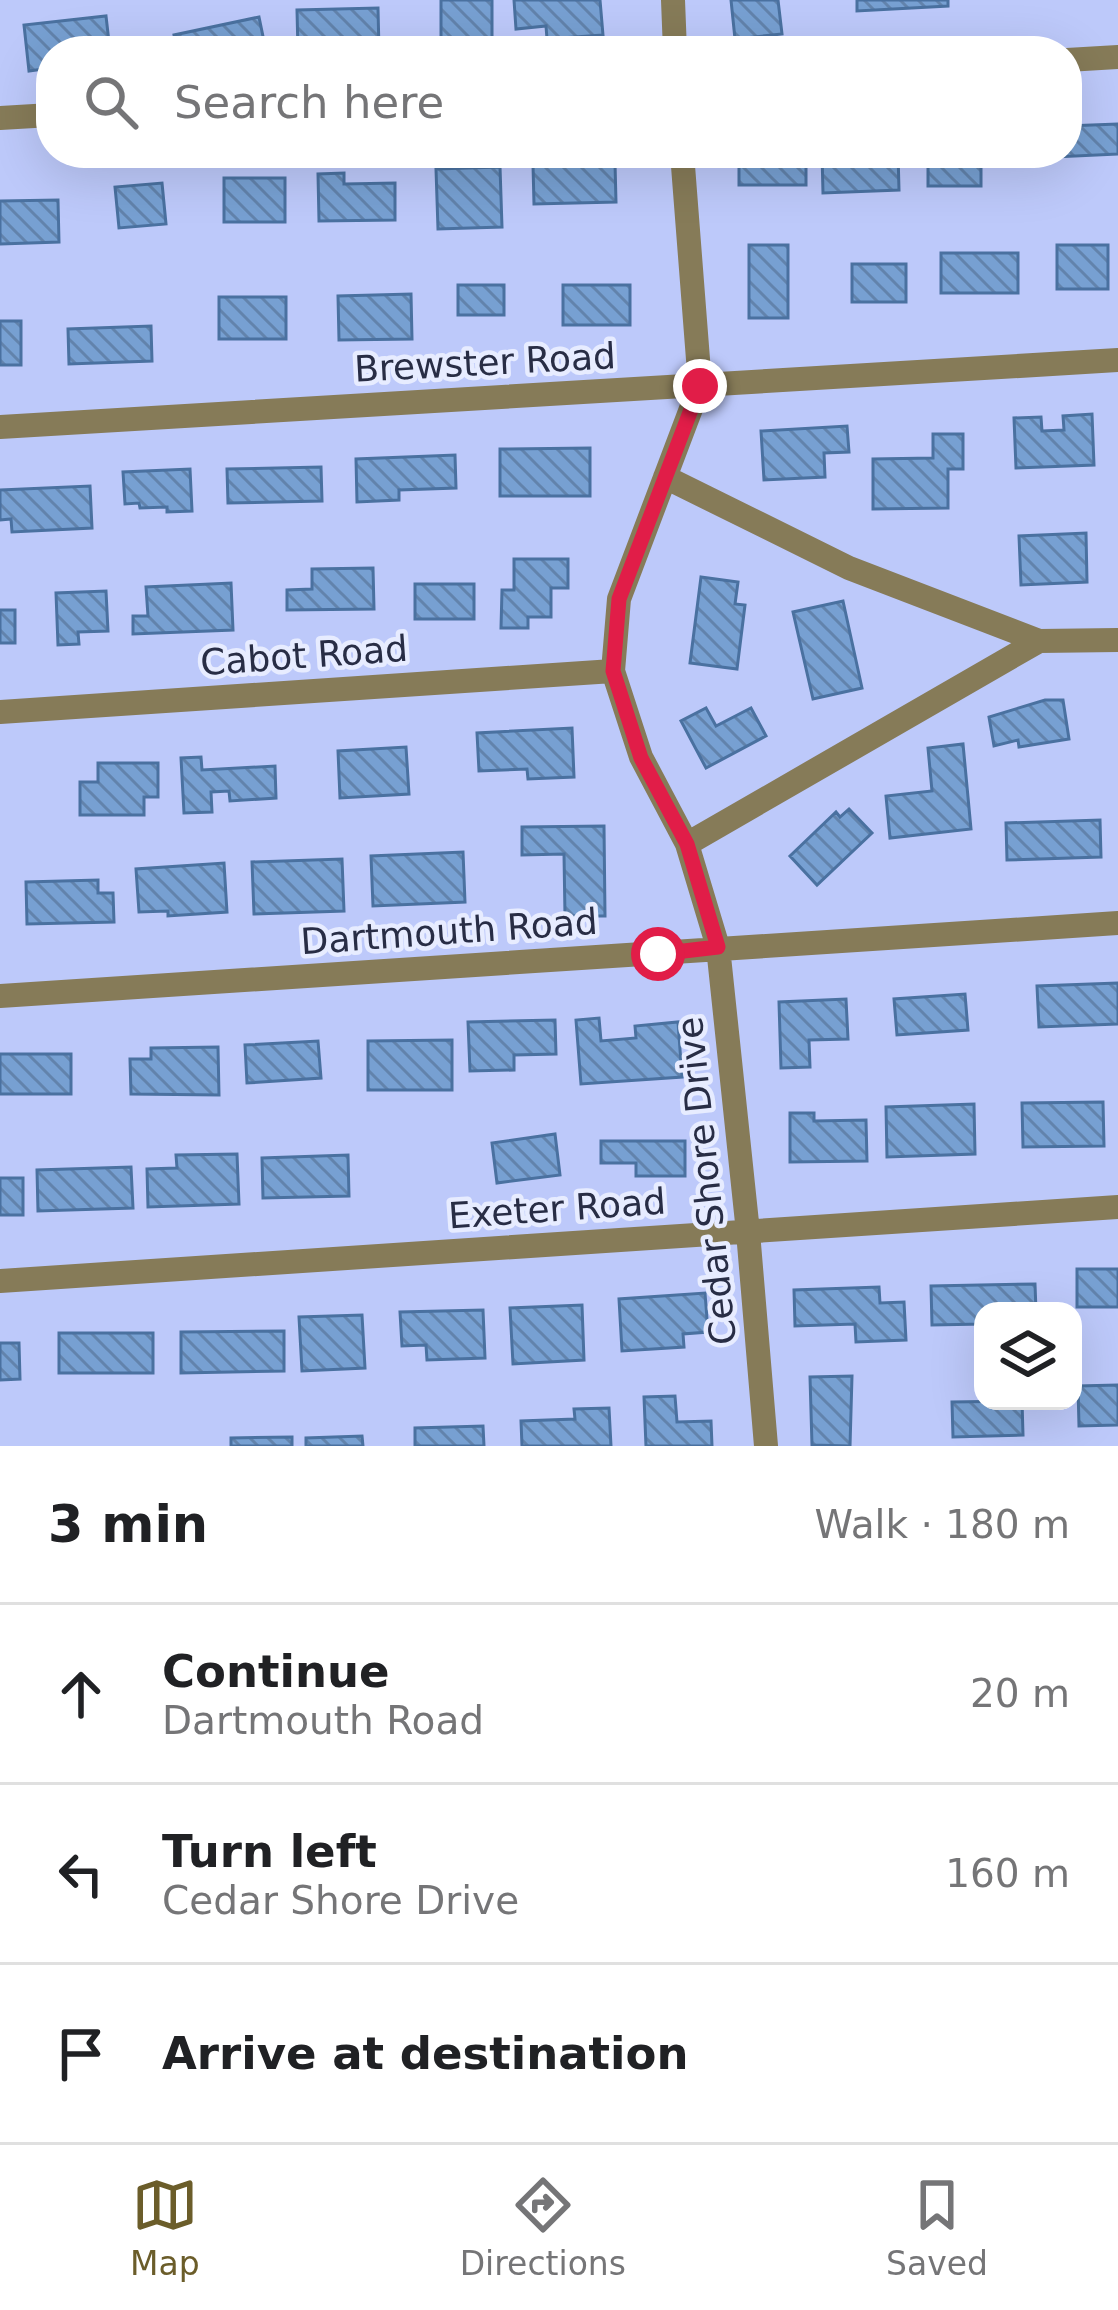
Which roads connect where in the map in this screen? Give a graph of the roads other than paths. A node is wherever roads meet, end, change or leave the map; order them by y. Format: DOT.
graph roads {
  1 [pos="673,0"];
  2 [pos="674,36"];
  3 [pos="1118,57"];
  4 [pos="1082,59"];
  5 [pos="36,117"];
  6 [pos="0,118"];
  7 [pos="683,168"];
  8 [pos="1118,360"];
  9 [pos="700,386"];
  10 [pos="0,427"];
  11 [pos="665,476"];
  12 [pos="1118,640"];
  13 [pos="1040,641"];
  14 [pos="613,671"];
  15 [pos="0,712"];
  16 [pos="687,844"];
  17 [pos="1118,923"];
  18 [pos="718,947"];
  19 [pos="0,996"];
  20 [pos="1118,1207"];
  21 [pos="748,1232"];
  22 [pos="0,1281"];
  23 [pos="766,1446"];
  1 -- 2 [label="street"];
  3 -- 4 [label="street"];
  5 -- 6 [label="street"];
  7 -- 9 [label="street, Cedar Shore Drive"];
  8 -- 9 [label="street, Brewster Road"];
  9 -- 10 [label="street, Brewster Road"];
  9 -- 11 [label="street, Cedar Shore Drive"];
  11 -- 13 [label="street"];
  11 -- 14 [label="street, Cedar Shore Drive"];
  12 -- 13 [label="street"];
  13 -- 16 [label="street"];
  14 -- 15 [label="street, Cabot Road"];
  14 -- 16 [label="street, Cedar Shore Drive"];
  16 -- 18 [label="street, Cedar Shore Drive"];
  17 -- 18 [label="street, Dartmouth Road"];
  18 -- 19 [label="street, Dartmouth Road"];
  18 -- 21 [label="street, Cedar Shore Drive"];
  20 -- 21 [label="street, Exeter Road"];
  21 -- 22 [label="street, Exeter Road"];
  21 -- 23 [label="street, Cedar Shore Drive"];
}
